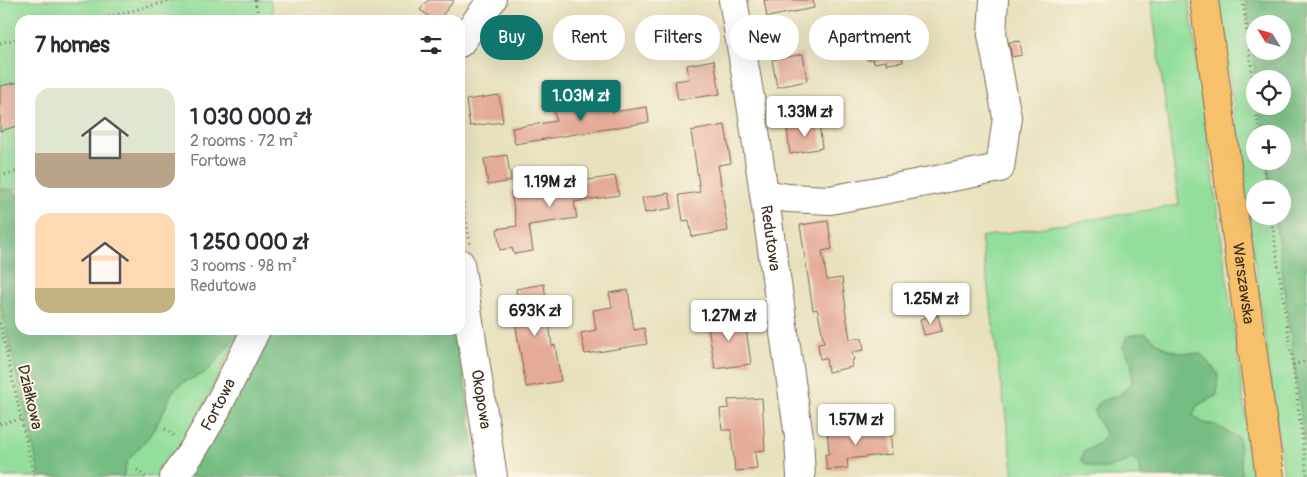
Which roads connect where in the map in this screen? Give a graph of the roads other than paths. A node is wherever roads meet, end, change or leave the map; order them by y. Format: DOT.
graph roads {
  1 [pos="492,0"];
  2 [pos="733,0"];
  3 [pos="994,0"];
  4 [pos="1204,0"];
  5 [pos="465,36"];
  6 [pos="764,194"];
  7 [pos="465,295"];
  8 [pos="254,335"];
  9 [pos="174,477"];
  10 [pos="493,477"];
  11 [pos="801,477"];
  12 [pos="1270,477"];
  1 -- 5 [label="street"];
  2 -- 6 [label="street, Redutowa"];
  3 -- 6 [label="street"];
  4 -- 12 [label="main road, Warszawska"];
  6 -- 11 [label="street, Redutowa"];
  7 -- 10 [label="street, Okopowa"];
  8 -- 9 [label="street, Fortowa"];
}
